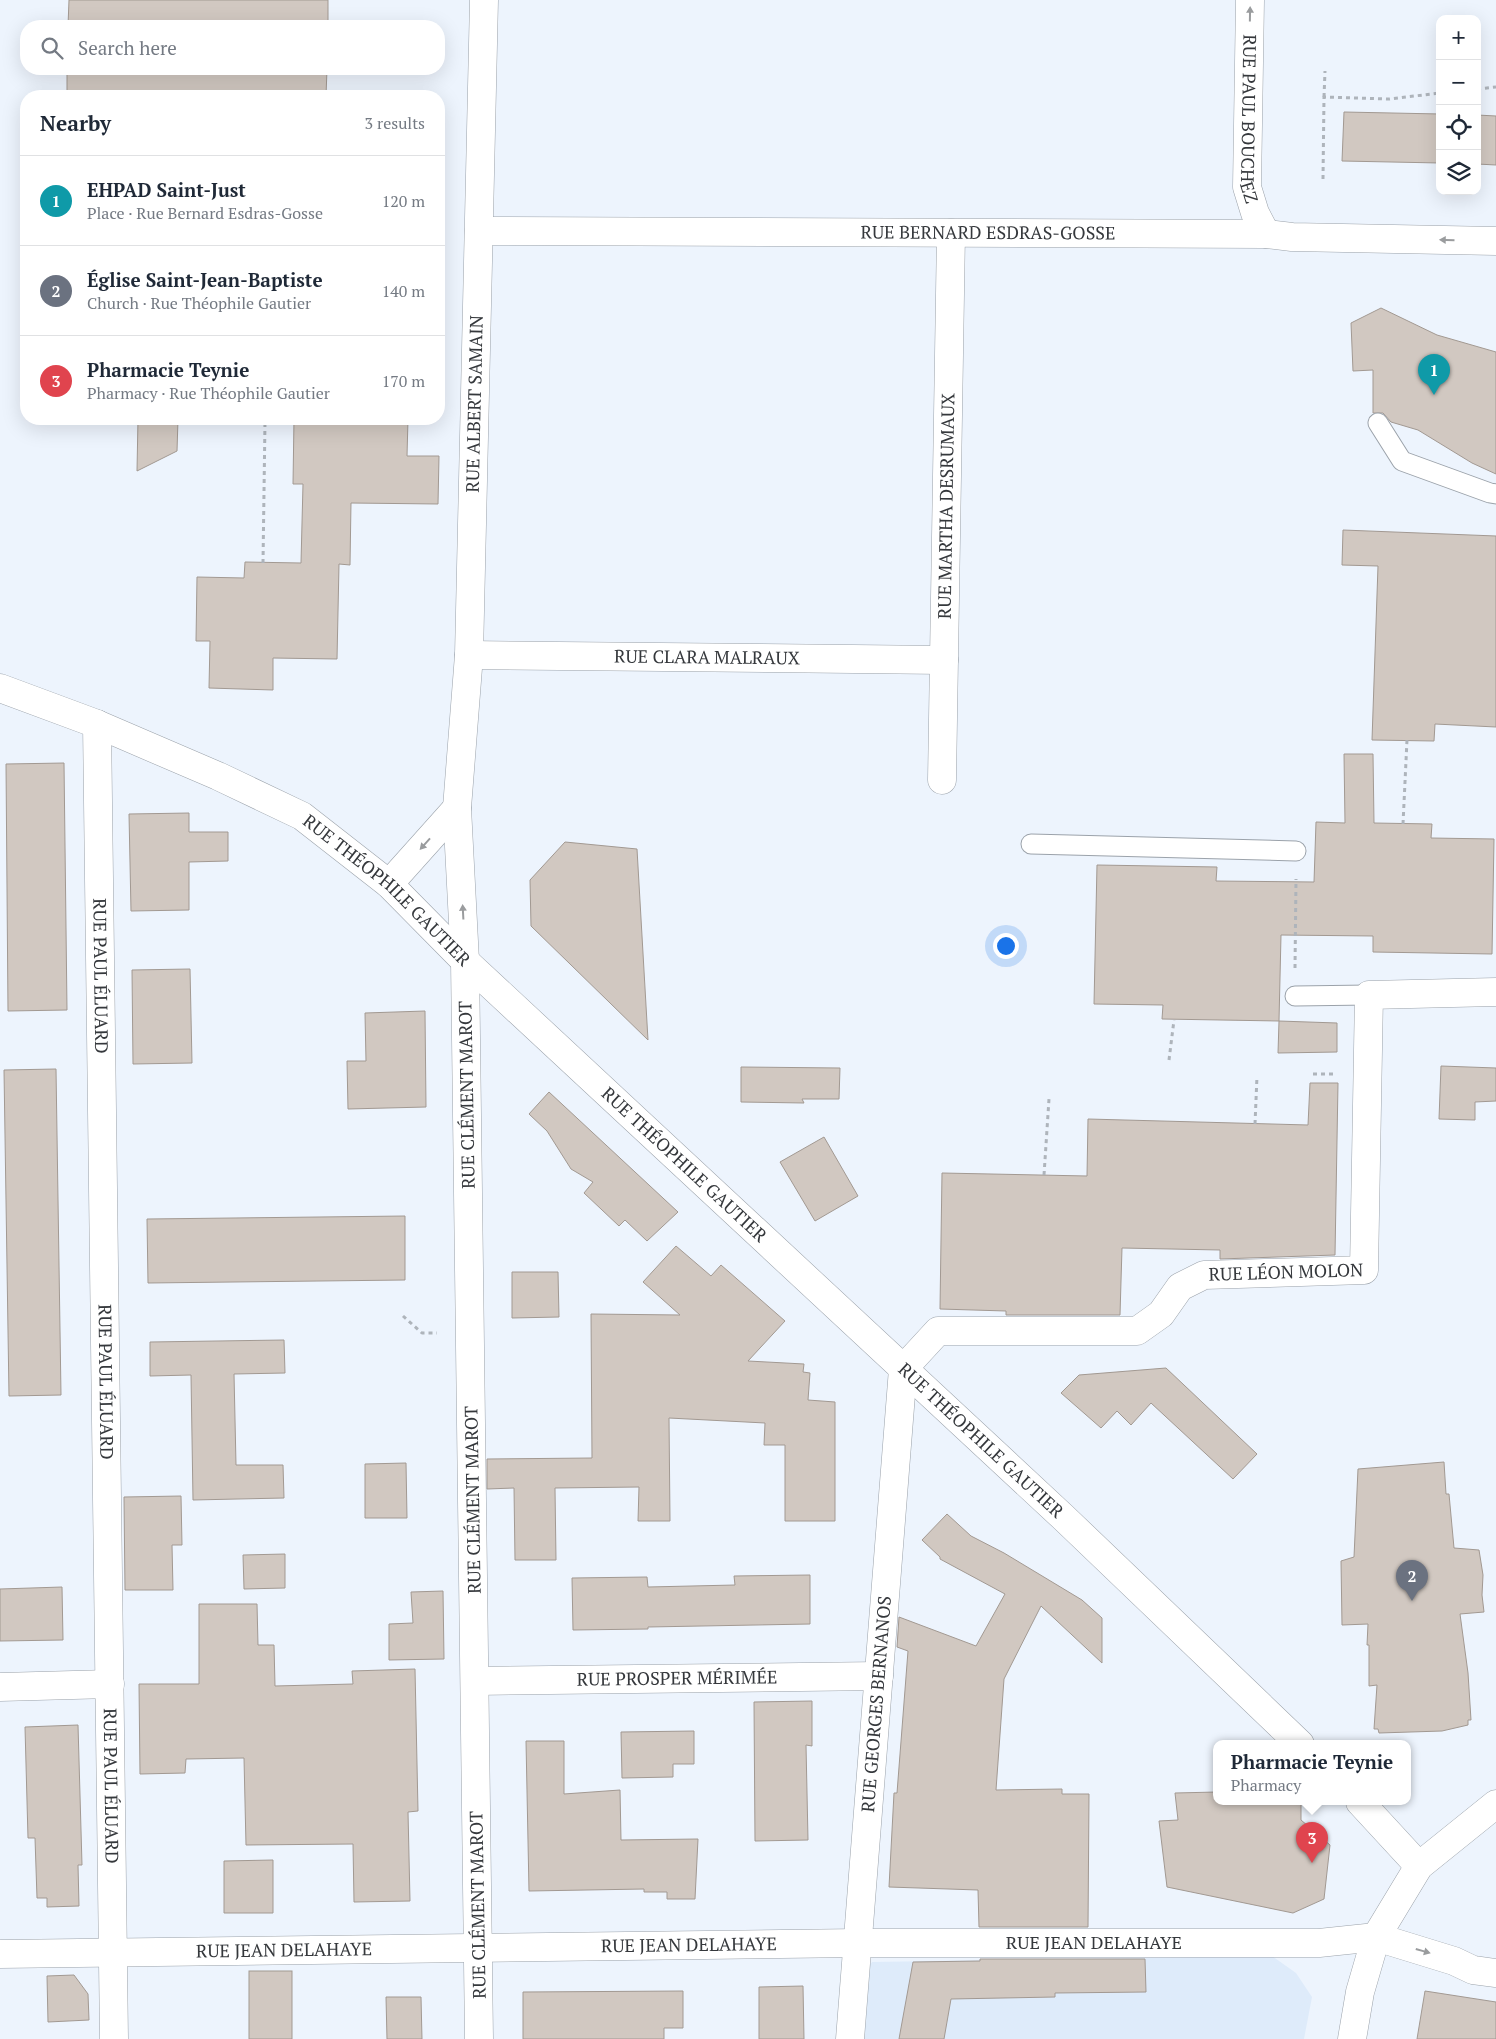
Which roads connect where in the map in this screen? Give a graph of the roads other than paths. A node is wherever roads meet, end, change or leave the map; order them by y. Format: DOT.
graph roads {
  1 [pos="484,0"];
  2 [pos="1250,0"];
  3 [pos="479,231"];
  4 [pos="952,233"];
  5 [pos="1266,234"];
  6 [pos="1496,241"];
  7 [pos="1378,423"];
  8 [pos="1496,494"];
  9 [pos="469,655"];
  10 [pos="944,660"];
  11 [pos="0,688"];
  12 [pos="97,724"];
  13 [pos="942,780"];
  14 [pos="457,808"];
  15 [pos="1031,844"];
  16 [pos="1296,851"];
  17 [pos="389,884"];
  18 [pos="466,961"];
  19 [pos="1496,992"];
  20 [pos="1368,995"];
  21 [pos="1295,996"];
  22 [pos="903,1369"];
  23 [pos="879,1676"];
  24 [pos="475,1681"];
  25 [pos="110,1684"];
  26 [pos="0,1687"];
  27 [pos="1296,1740"];
  28 [pos="1496,1804"];
  29 [pos="1363,1805"];
  30 [pos="1419,1866"];
  31 [pos="1376,1937"];
  32 [pos="858,1944"];
  33 [pos="478,1948"];
  34 [pos="113,1953"];
  35 [pos="0,1954"];
  36 [pos="1496,1973"];
  37 [pos="114,2039"];
  38 [pos="479,2039"];
  39 [pos="850,2039"];
  40 [pos="1352,2039"];
  1 -- 3 [label="street, RUE ALBERT SAMAIN"];
  5 -- 2 [label="street, RUE PAUL BOUCHEZ, one-way"];
  3 -- 4 [label="street, RUE BERNARD ESDRAS-GOSSE"];
  3 -- 9 [label="street, RUE ALBERT SAMAIN"];
  4 -- 5 [label="street, RUE BERNARD ESDRAS-GOSSE"];
  4 -- 10 [label="street, RUE MARTHA DESRUMAUX"];
  6 -- 5 [label="street, RUE BERNARD ESDRAS-GOSSE, one-way"];
  7 -- 8 [label="lane"];
  9 -- 10 [label="street, RUE CLARA MALRAUX"];
  9 -- 14 [label="street, RUE ALBERT SAMAIN"];
  10 -- 13 [label="street, RUE MARTHA DESRUMAUX"];
  11 -- 12 [label="street, RUE THÉOPHILE GAUTIER"];
  12 -- 17 [label="street, RUE THÉOPHILE GAUTIER"];
  12 -- 25 [label="street, RUE PAUL ÉLUARD"];
  14 -- 17 [label="street, one-way"];
  18 -- 14 [label="street, RUE CLÉMENT MAROT, one-way"];
  15 -- 16 [label="lane"];
  17 -- 18 [label="street, RUE THÉOPHILE GAUTIER"];
  18 -- 22 [label="street, RUE THÉOPHILE GAUTIER"];
  18 -- 24 [label="street, RUE CLÉMENT MAROT"];
  19 -- 20 [label="street"];
  20 -- 21 [label="lane"];
  20 -- 22 [label="street, RUE LÉON MOLON"];
  22 -- 23 [label="street, RUE GEORGES BERNANOS"];
  22 -- 27 [label="street, RUE THÉOPHILE GAUTIER"];
  23 -- 24 [label="street, RUE PROSPER MÉRIMÉE"];
  23 -- 32 [label="street, RUE GEORGES BERNANOS"];
  24 -- 33 [label="street, RUE CLÉMENT MAROT"];
  25 -- 26 [label="street"];
  25 -- 34 [label="street, RUE PAUL ÉLUARD"];
  28 -- 30 [label="street"];
  29 -- 30 [label="street"];
  30 -- 31 [label="street"];
  31 -- 32 [label="street, RUE JEAN DELAHAYE"];
  31 -- 36 [label="street, one-way"];
  31 -- 40 [label="street"];
  32 -- 33 [label="street, RUE JEAN DELAHAYE"];
  32 -- 39 [label="street, RUE GEORGES BERNANOS"];
  33 -- 34 [label="street, RUE JEAN DELAHAYE"];
  33 -- 38 [label="street, RUE CLÉMENT MAROT"];
  34 -- 35 [label="street, RUE JEAN DELAHAYE"];
  34 -- 37 [label="street, RUE PAUL ÉLUARD"];
}
